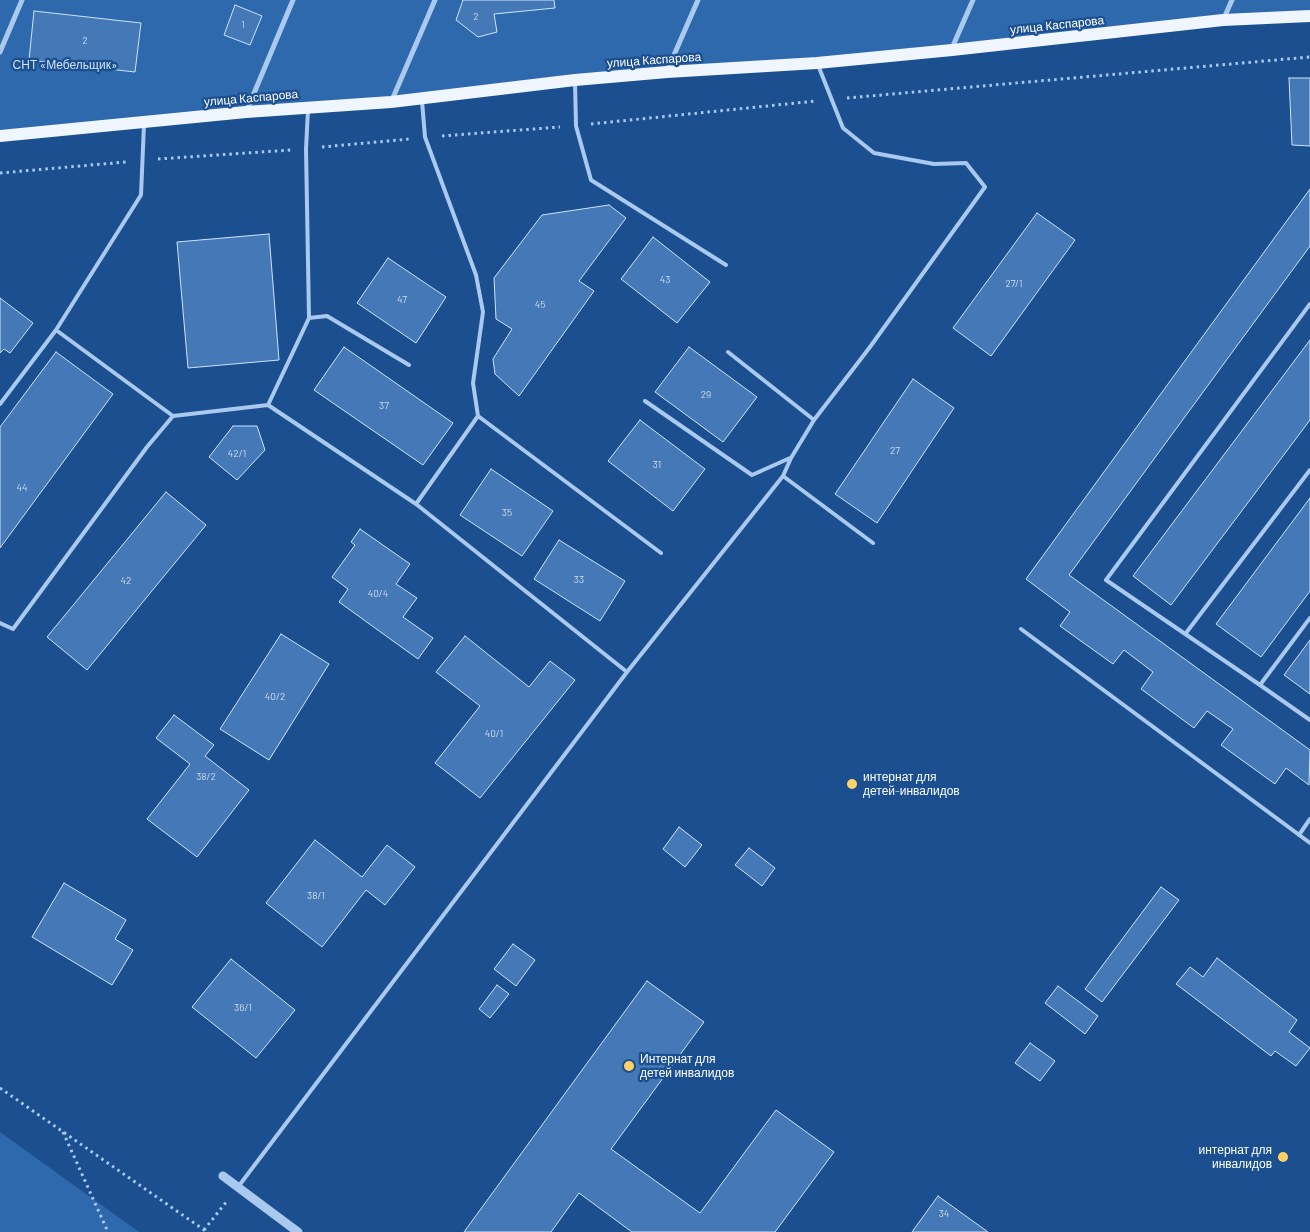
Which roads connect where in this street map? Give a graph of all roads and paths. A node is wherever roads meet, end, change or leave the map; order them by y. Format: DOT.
graph roads {
  1 [pos="22,0"];
  2 [pos="293,0"];
  3 [pos="435,0"];
  4 [pos="698,0"];
  5 [pos="973,0"];
  6 [pos="1232,0"];
  7 [pos="1310,16"];
  8 [pos="1224,20"];
  9 [pos="952,50"];
  10 [pos="0,52"];
  11 [pos="1310,57"];
  12 [pos="817,63"];
  13 [pos="667,72"];
  14 [pos="574,80"];
  15 [pos="421,97"];
  16 [pos="831,99"];
  17 [pos="391,102"];
  18 [pos="309,107"];
  19 [pos="246,112"];
  20 [pos="144,122"];
  21 [pos="576,126"];
  22 [pos="0,136"];
  23 [pos="425,137"];
  24 [pos="306,149"];
  25 [pos="142,160"];
  26 [pos="0,173"];
  27 [pos="726,264"];
  28 [pos="1310,304"];
  29 [pos="309,318"];
  30 [pos="56,330"];
  31 [pos="728,352"];
  32 [pos="409,365"];
  33 [pos="645,401"];
  34 [pos="0,404"];
  35 [pos="268,405"];
  36 [pos="173,416"];
  37 [pos="478,416"];
  38 [pos="814,420"];
  39 [pos="791,458"];
  40 [pos="1310,470"];
  41 [pos="783,476"];
  42 [pos="416,504"];
  43 [pos="872,543"];
  44 [pos="661,553"];
  45 [pos="1310,618"];
  46 [pos="0,623"];
  47 [pos="1021,629"];
  48 [pos="1186,633"];
  49 [pos="627,672"];
  50 [pos="1260,686"];
  51 [pos="1310,720"];
  52 [pos="1310,820"];
  53 [pos="1299,835"];
  54 [pos="1310,843"];
  55 [pos="0,1088"];
  56 [pos="62,1131"];
  57 [pos="224,1176"];
  58 [pos="238,1187"];
  59 [pos="205,1231"];
  60 [pos="108,1232"];
  61 [pos="298,1232"];
  1 -- 10 [label="street"];
  2 -- 19 [label="street"];
  3 -- 17 [label="street"];
  4 -- 13 [label="street"];
  5 -- 9 [label="street"];
  6 -- 8 [label="street"];
  7 -- 8 [label="main road, улица Каспарова"];
  8 -- 9 [label="main road, улица Каспарова"];
  9 -- 12 [label="main road, улица Каспарова"];
  11 -- 16 [label="path"];
  12 -- 13 [label="main road, улица Каспарова"];
  12 -- 16 [label="lane"];
  13 -- 14 [label="main road, улица Каспарова"];
  14 -- 15 [label="main road, улица Каспарова"];
  14 -- 21 [label="lane"];
  15 -- 17 [label="main road, улица Каспарова"];
  15 -- 23 [label="lane"];
  16 -- 21 [label="path"];
  16 -- 38 [label="lane"];
  17 -- 18 [label="main road, улица Каспарова"];
  18 -- 19 [label="main road, улица Каспарова"];
  18 -- 24 [label="lane"];
  19 -- 20 [label="main road, улица Каспарова"];
  20 -- 22 [label="main road, улица Каспарова"];
  20 -- 25 [label="lane"];
  21 -- 23 [label="path"];
  21 -- 27 [label="lane"];
  23 -- 24 [label="path"];
  23 -- 37 [label="lane"];
  24 -- 25 [label="path"];
  24 -- 29 [label="lane"];
  25 -- 26 [label="path"];
  25 -- 30 [label="lane"];
  28 -- 48 [label="lane"];
  29 -- 32 [label="lane"];
  29 -- 35 [label="lane"];
  30 -- 34 [label="lane"];
  30 -- 36 [label="lane"];
  31 -- 38 [label="lane"];
  33 -- 39 [label="lane"];
  35 -- 36 [label="lane"];
  35 -- 42 [label="lane"];
  36 -- 46 [label="lane"];
  37 -- 42 [label="lane"];
  37 -- 44 [label="lane"];
  38 -- 39 [label="lane"];
  39 -- 41 [label="lane"];
  40 -- 48 [label="lane"];
  41 -- 43 [label="lane"];
  41 -- 49 [label="lane"];
  42 -- 49 [label="lane"];
  45 -- 50 [label="lane"];
  47 -- 53 [label="lane"];
  48 -- 50 [label="lane"];
  49 -- 58 [label="lane"];
  50 -- 51 [label="lane"];
  52 -- 53 [label="lane"];
  53 -- 54 [label="lane"];
  55 -- 56 [label="path"];
  56 -- 59 [label="path"];
  56 -- 60 [label="path"];
  57 -- 58 [label="street"];
  58 -- 59 [label="path"];
  58 -- 61 [label="street"];
}
